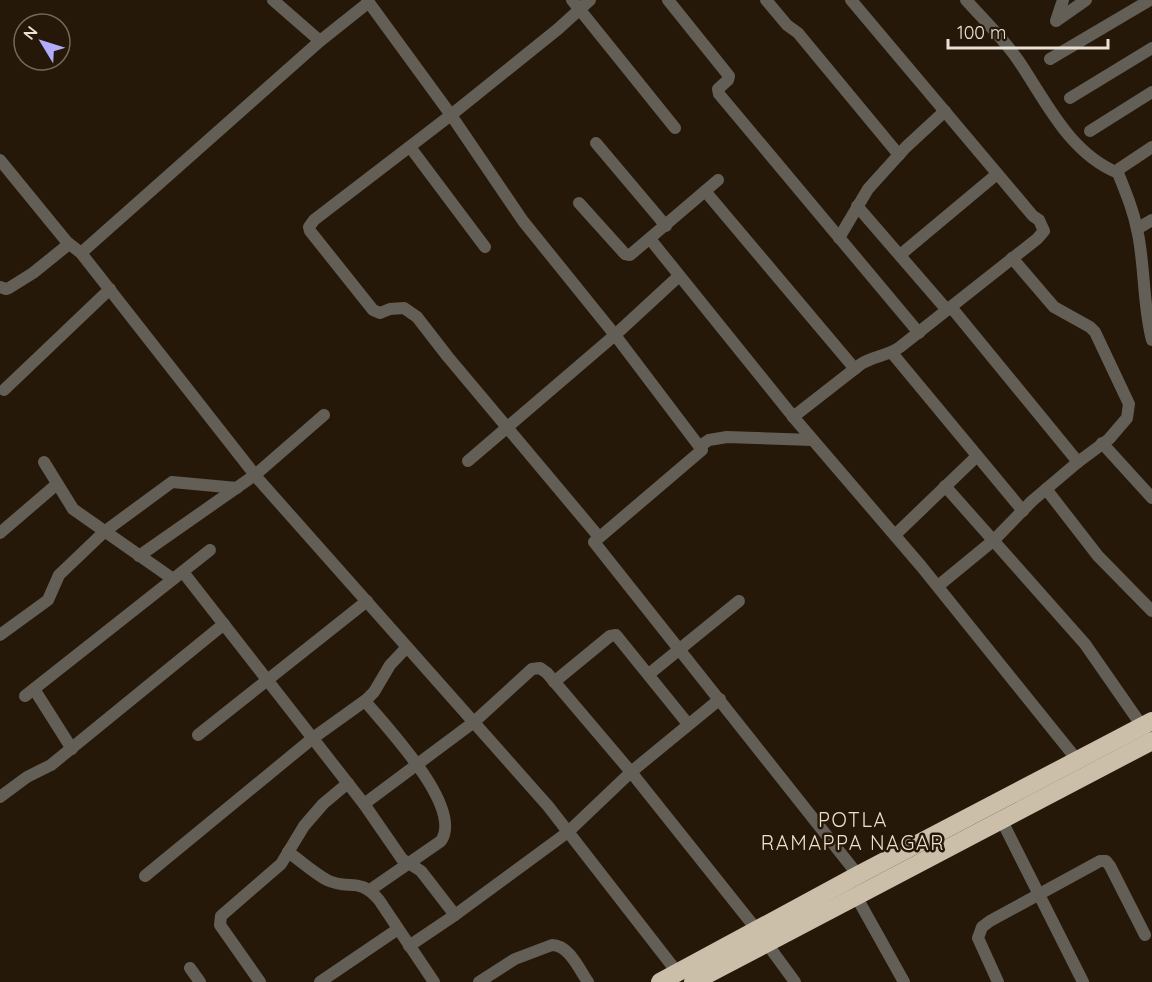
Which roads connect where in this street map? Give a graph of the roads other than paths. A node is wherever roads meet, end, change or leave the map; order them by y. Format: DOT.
graph roads {
  1 [pos="273,0"];
  2 [pos="590,0"];
  3 [pos="668,0"];
  4 [pos="766,0"];
  5 [pos="852,0"];
  6 [pos="966,0"];
  7 [pos="1063,0"];
  8 [pos="1086,0"];
  9 [pos="1150,0"];
  10 [pos="373,2"];
  11 [pos="575,4"];
  12 [pos="320,41"];
  13 [pos="1152,48"];
  14 [pos="1050,59"];
  15 [pos="1152,92"];
  16 [pos="1070,98"];
  17 [pos="945,111"];
  18 [pos="452,115"];
  19 [pos="675,128"];
  20 [pos="1090,131"];
  21 [pos="596,143"];
  22 [pos="410,147"];
  23 [pos="1152,147"];
  24 [pos="899,155"];
  25 [pos="0,160"];
  26 [pos="1118,173"];
  27 [pos="997,174"];
  28 [pos="718,180"];
  29 [pos="705,191"];
  30 [pos="579,203"];
  31 [pos="857,206"];
  32 [pos="1152,220"];
  33 [pos="666,226"];
  34 [pos="1137,229"];
  35 [pos="839,238"];
  36 [pos="650,240"];
  37 [pos="69,244"];
  38 [pos="485,247"];
  39 [pos="81,253"];
  40 [pos="900,255"];
  41 [pos="1012,258"];
  42 [pos="679,276"];
  43 [pos="0,287"];
  44 [pos="110,289"];
  45 [pos="949,309"];
  46 [pos="1150,312"];
  47 [pos="919,333"];
  48 [pos="615,334"];
  49 [pos="1152,340"];
  50 [pos="892,353"];
  51 [pos="855,369"];
  52 [pos="4,390"];
  53 [pos="324,415"];
  54 [pos="793,417"];
  55 [pos="508,427"];
  56 [pos="813,440"];
  57 [pos="1102,443"];
  58 [pos="700,446"];
  59 [pos="977,456"];
  60 [pos="45,462"];
  61 [pos="468,462"];
  62 [pos="1078,462"];
  63 [pos="255,475"];
  64 [pos="57,484"];
  65 [pos="945,486"];
  66 [pos="237,488"];
  67 [pos="1046,489"];
  68 [pos="1152,498"];
  69 [pos="1023,511"];
  70 [pos="104,532"];
  71 [pos="0,533"];
  72 [pos="895,535"];
  73 [pos="599,537"];
  74 [pos="994,540"];
  75 [pos="210,550"];
  76 [pos="139,556"];
  77 [pos="178,576"];
  78 [pos="938,586"];
  79 [pos="366,601"];
  80 [pos="738,601"];
  81 [pos="1152,611"];
  82 [pos="224,624"];
  83 [pos="0,635"];
  84 [pos="407,647"];
  85 [pos="680,649"];
  86 [pos="648,674"];
  87 [pos="268,680"];
  88 [pos="554,682"];
  89 [pos="720,699"];
  90 [pos="364,701"];
  91 [pos="474,722"];
  92 [pos="688,724"];
  93 [pos="1149,729"];
  94 [pos="198,735"];
  95 [pos="313,738"];
  96 [pos="72,749"];
  97 [pos="1078,761"];
  98 [pos="417,765"];
  99 [pos="631,772"];
  100 [pos="348,783"];
  101 [pos="0,797"];
  102 [pos="364,804"];
  103 [pos="1001,819"];
  104 [pos="568,832"];
  105 [pos="288,852"];
  106 [pos="409,864"];
  107 [pos="858,874"];
  108 [pos="145,876"];
  109 [pos="370,890"];
  110 [pos="1039,894"];
  111 [pos="856,896"];
  112 [pos="455,915"];
  113 [pos="398,928"];
  114 [pos="1145,935"];
  115 [pos="762,937"];
  116 [pos="409,946"];
  117 [pos="190,968"];
  118 [pos="677,972"];
  119 [pos="200,982"];
  120 [pos="260,982"];
  121 [pos="321,982"];
  122 [pos="434,982"];
  123 [pos="479,982"];
  124 [pos="588,982"];
  125 [pos="660,982"];
  126 [pos="693,982"];
  127 [pos="795,982"];
  128 [pos="904,982"];
  129 [pos="998,982"];
  130 [pos="1083,982"];
  1 -- 12 [label="street"];
  2 -- 11 [label="street"];
  3 -- 35 [label="street"];
  4 -- 24 [label="street"];
  5 -- 17 [label="street"];
  6 -- 26 [label="street"];
  7 -- 8 [label="street"];
  9 -- 14 [label="street"];
  10 -- 12 [label="street"];
  10 -- 18 [label="street"];
  11 -- 18 [label="street"];
  11 -- 19 [label="street"];
  12 -- 39 [label="street"];
  13 -- 16 [label="street"];
  15 -- 20 [label="street"];
  17 -- 24 [label="street"];
  17 -- 27 [label="street"];
  18 -- 22 [label="street"];
  18 -- 48 [label="street"];
  21 -- 33 [label="street"];
  22 -- 38 [label="street"];
  22 -- 55 [label="street"];
  23 -- 26 [label="street"];
  24 -- 31 [label="street"];
  25 -- 37 [label="street"];
  26 -- 34 [label="street"];
  27 -- 40 [label="street"];
  27 -- 41 [label="street"];
  28 -- 29 [label="street"];
  29 -- 33 [label="street"];
  29 -- 51 [label="street"];
  30 -- 36 [label="street"];
  31 -- 35 [label="street"];
  31 -- 40 [label="street"];
  32 -- 34 [label="street"];
  33 -- 36 [label="street"];
  34 -- 46 [label="street"];
  35 -- 47 [label="street"];
  36 -- 42 [label="street"];
  37 -- 39 [label="street"];
  37 -- 43 [label="street"];
  39 -- 44 [label="street"];
  40 -- 45 [label="street"];
  41 -- 45 [label="street"];
  41 -- 57 [label="street"];
  42 -- 48 [label="street"];
  42 -- 54 [label="street"];
  44 -- 52 [label="street"];
  44 -- 63 [label="street"];
  45 -- 47 [label="street"];
  45 -- 62 [label="street"];
  46 -- 49 [label="street"];
  47 -- 50 [label="street"];
  48 -- 55 [label="street"];
  48 -- 58 [label="street"];
  50 -- 51 [label="street"];
  50 -- 59 [label="street"];
  51 -- 54 [label="street"];
  53 -- 63 [label="street"];
  54 -- 56 [label="street"];
  55 -- 61 [label="street"];
  55 -- 73 [label="street"];
  56 -- 58 [label="street"];
  56 -- 72 [label="street"];
  57 -- 62 [label="street"];
  57 -- 68 [label="street"];
  58 -- 73 [label="street"];
  59 -- 65 [label="street"];
  59 -- 69 [label="street"];
  60 -- 64 [label="street"];
  62 -- 67 [label="street"];
  63 -- 66 [label="street"];
  63 -- 79 [label="street"];
  64 -- 70 [label="street"];
  64 -- 71 [label="street"];
  65 -- 72 [label="street"];
  65 -- 74 [label="street"];
  66 -- 70 [label="street"];
  66 -- 76 [label="street"];
  67 -- 69 [label="street"];
  67 -- 81 [label="street"];
  69 -- 74 [label="street"];
  70 -- 76 [label="street"];
  70 -- 83 [label="street"];
  72 -- 78 [label="street"];
  73 -- 85 [label="street"];
  74 -- 78 [label="street"];
  74 -- 93 [label="street"];
  75 -- 77 [label="street"];
  76 -- 77 [label="street"];
  77 -- 82 [label="street"];
  77 -- 96 [label="street"];
  78 -- 97 [label="street"];
  79 -- 84 [label="street"];
  79 -- 87 [label="street"];
  80 -- 85 [label="street"];
  82 -- 87 [label="street"];
  82 -- 96 [label="street"];
  84 -- 90 [label="street"];
  84 -- 91 [label="street"];
  85 -- 86 [label="street"];
  85 -- 89 [label="street"];
  86 -- 88 [label="street"];
  86 -- 92 [label="street"];
  87 -- 94 [label="street"];
  87 -- 95 [label="street"];
  88 -- 91 [label="street"];
  88 -- 99 [label="street"];
  89 -- 92 [label="street"];
  89 -- 107 [label="street"];
  90 -- 95 [label="street"];
  90 -- 98 [label="street"];
  91 -- 98 [label="street"];
  91 -- 104 [label="street"];
  92 -- 99 [label="street"];
  93 -- 97 [label="highway"];
  93 -- 103 [label="highway"];
  95 -- 100 [label="street"];
  95 -- 108 [label="street"];
  96 -- 101 [label="street"];
  97 -- 107 [label="highway"];
  98 -- 102 [label="street"];
  98 -- 106 [label="street"];
  99 -- 104 [label="street"];
  99 -- 115 [label="street"];
  100 -- 102 [label="street"];
  100 -- 105 [label="street"];
  102 -- 106 [label="street"];
  103 -- 110 [label="street"];
  103 -- 111 [label="highway"];
  104 -- 112 [label="street"];
  104 -- 118 [label="street"];
  105 -- 109 [label="street"];
  105 -- 120 [label="street"];
  106 -- 109 [label="street"];
  106 -- 112 [label="street"];
  107 -- 115 [label="highway"];
  109 -- 113 [label="street"];
  110 -- 114 [label="street"];
  110 -- 129 [label="street"];
  110 -- 130 [label="street"];
  111 -- 115 [label="highway"];
  111 -- 128 [label="street"];
  112 -- 116 [label="street"];
  113 -- 116 [label="street"];
  113 -- 121 [label="street"];
  115 -- 118 [label="highway"];
  115 -- 126 [label="highway"];
  115 -- 127 [label="street"];
  116 -- 122 [label="street"];
  117 -- 119 [label="street"];
  118 -- 125 [label="highway"];
  123 -- 124 [label="street"];
}
